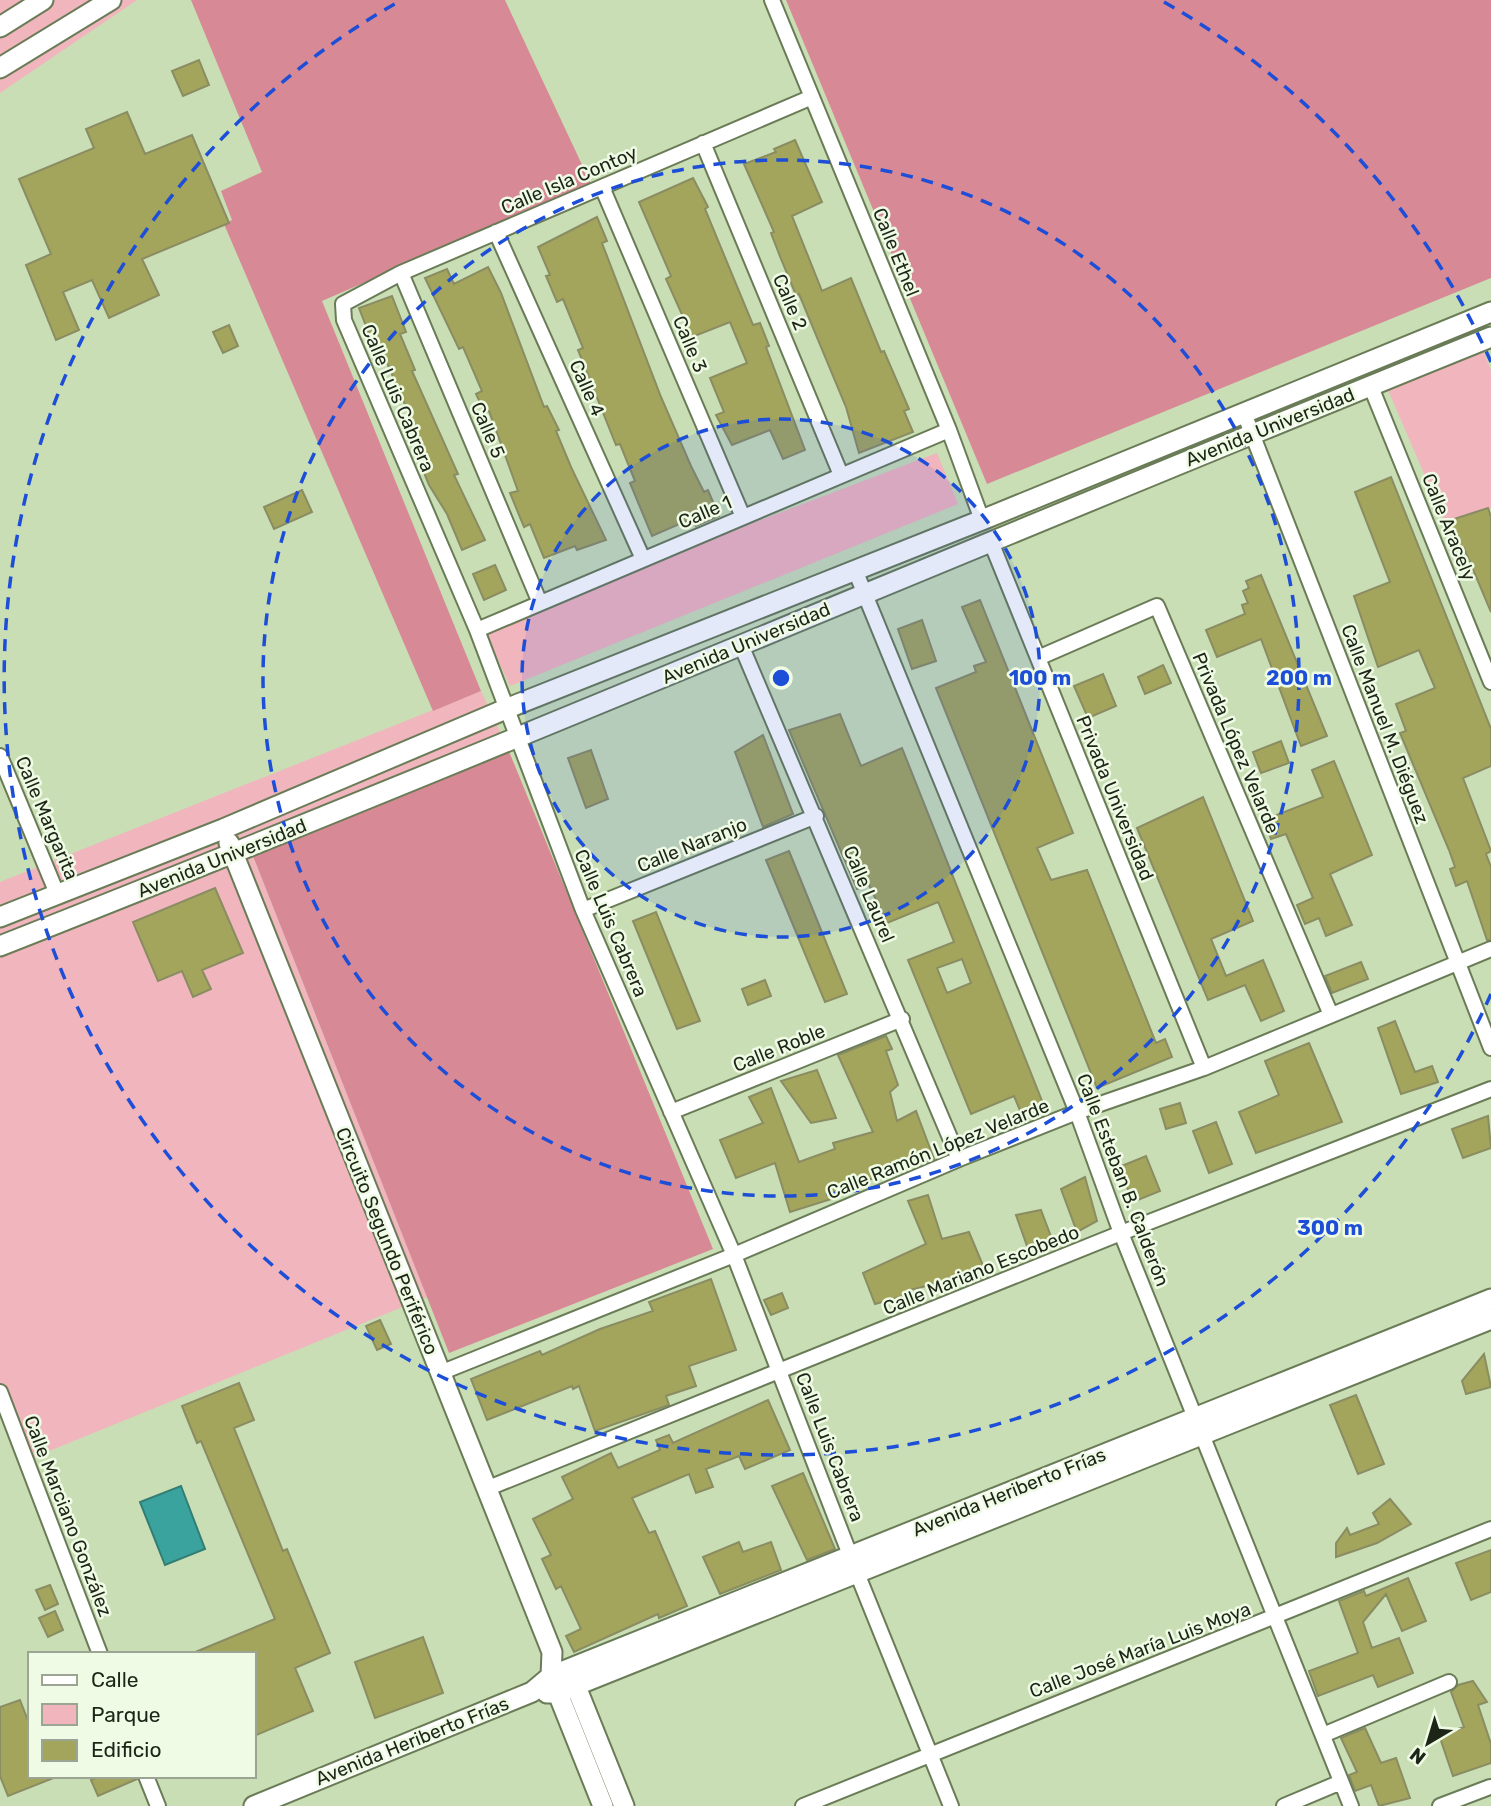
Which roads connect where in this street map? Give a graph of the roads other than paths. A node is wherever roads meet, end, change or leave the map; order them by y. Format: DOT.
graph roads {
  1 [pos="43,0"];
  2 [pos="111,0"];
  3 [pos="772,0"];
  4 [pos="0,27"];
  5 [pos="0,68"];
  6 [pos="812,97"];
  7 [pos="703,143"];
  8 [pos="602,187"];
  9 [pos="495,232"];
  10 [pos="401,273"];
  11 [pos="343,304"];
  12 [pos="1491,312"];
  13 [pos="1490,340"];
  14 [pos="1371,387"];
  15 [pos="1244,413"];
  16 [pos="949,430"];
  17 [pos="1252,432"];
  18 [pos="841,475"];
  19 [pos="1056,490"];
  20 [pos="1063,512"];
  21 [pos="743,517"];
  22 [pos="982,520"];
  23 [pos="991,542"];
  24 [pos="643,559"];
  25 [pos="855,570"];
  26 [pos="864,594"];
  27 [pos="540,603"];
  28 [pos="477,630"];
  29 [pos="741,645"];
  30 [pos="1038,658"];
  31 [pos="1491,682"];
  32 [pos="508,708"];
  33 [pos="517,739"];
  34 [pos="0,756"];
  35 [pos="816,817"];
  36 [pos="223,830"];
  37 [pos="233,854"];
  38 [pos="58,896"];
  39 [pos="583,910"];
  40 [pos="0,917"];
  41 [pos="0,946"];
  42 [pos="1491,949"];
  43 [pos="1456,962"];
  44 [pos="1331,1015"];
  45 [pos="902,1019"];
  46 [pos="1491,1048"];
  47 [pos="1204,1068"];
  48 [pos="1491,1089"];
  49 [pos="671,1112"];
  50 [pos="1076,1112"];
  51 [pos="959,1159"];
  52 [pos="1121,1233"];
  53 [pos="734,1255"];
  54 [pos="1491,1300"];
  55 [pos="1491,1319"];
  56 [pos="781,1372"];
  57 [pos="440,1373"];
  58 [pos="0,1392"];
  59 [pos="1199,1426"];
  60 [pos="486,1489"];
  61 [pos="1491,1529"];
  62 [pos="854,1564"];
  63 [pos="1278,1617"];
  64 [pos="99,1652"];
  65 [pos="563,1681"];
  66 [pos="1449,1682"];
  67 [pos="1323,1735"];
  68 [pos="931,1753"];
  69 [pos="147,1778"];
  70 [pos="1341,1782"];
  71 [pos="1490,1787"];
  72 [pos="158,1806"];
  73 [pos="254,1806"];
  74 [pos="603,1806"];
  75 [pos="624,1806"];
  76 [pos="803,1806"];
  77 [pos="951,1806"];
  78 [pos="1284,1806"];
  79 [pos="1351,1806"];
  80 [pos="1440,1806"];
  1 -- 4 [label="main road"];
  2 -- 5 [label="main road"];
  3 -- 6 [label="street, Calle Ethel"];
  6 -- 7 [label="street, Calle Isla Contoy"];
  6 -- 16 [label="street, Calle Ethel"];
  7 -- 8 [label="street, Calle Isla Contoy"];
  7 -- 18 [label="street, Calle 2"];
  8 -- 9 [label="street, Calle Isla Contoy"];
  8 -- 21 [label="street, Calle 3"];
  9 -- 10 [label="street, Calle Isla Contoy"];
  9 -- 24 [label="street, Calle 4"];
  10 -- 11 [label="street, Calle Isla Contoy"];
  10 -- 27 [label="street, Calle 5"];
  11 -- 28 [label="street, Calle Luis Cabrera"];
  12 -- 15 [label="main road, Avenida Universidad"];
  13 -- 14 [label="main road, Avenida Universidad"];
  14 -- 17 [label="main road, Avenida Universidad"];
  14 -- 31 [label="street, Calle Aracely"];
  15 -- 17 [label="street, Calle Manuel M. Diéguez"];
  15 -- 19 [label="main road, Avenida Universidad"];
  16 -- 18 [label="street, Calle 1"];
  16 -- 22 [label="street, Calle Ethel"];
  17 -- 20 [label="main road, Avenida Universidad"];
  17 -- 43 [label="street, Calle Manuel M. Diéguez"];
  18 -- 21 [label="street, Calle 1"];
  19 -- 20 [label="street"];
  19 -- 22 [label="main road, Avenida Universidad"];
  20 -- 23 [label="main road, Avenida Universidad"];
  21 -- 24 [label="street, Calle 1"];
  22 -- 25 [label="main road, Avenida Universidad"];
  23 -- 26 [label="main road, Avenida Universidad"];
  23 -- 30 [label="street, Privada Universidad"];
  24 -- 27 [label="street, Calle 1"];
  25 -- 26 [label="street, Calle Esteban B. Calderón"];
  25 -- 32 [label="main road, Avenida Universidad"];
  26 -- 29 [label="main road, Avenida Universidad"];
  26 -- 50 [label="street, Calle Esteban B. Calderón"];
  27 -- 28 [label="street, Calle 1"];
  28 -- 32 [label="street, Calle Luis Cabrera"];
  29 -- 33 [label="main road, Avenida Universidad"];
  29 -- 35 [label="street, Calle Laurel"];
  30 -- 44 [label="street, Privada López Velarde"];
  30 -- 47 [label="street, Privada Universidad"];
  32 -- 33 [label="street, Calle Luis Cabrera"];
  32 -- 36 [label="main road, Avenida Universidad"];
  33 -- 37 [label="main road, Avenida Universidad"];
  33 -- 39 [label="street, Calle Luis Cabrera"];
  34 -- 38 [label="street, Calle Margarita"];
  35 -- 39 [label="street, Calle Naranjo"];
  35 -- 45 [label="street, Calle Laurel"];
  36 -- 37 [label="main road, Circuito Segundo Periférico"];
  36 -- 38 [label="main road, Avenida Universidad"];
  37 -- 41 [label="main road, Avenida Universidad"];
  37 -- 57 [label="main road, Circuito Segundo Periférico"];
  38 -- 40 [label="main road, Avenida Universidad"];
  39 -- 49 [label="street, Calle Luis Cabrera"];
  42 -- 43 [label="street, Calle Ramón López Velarde"];
  43 -- 44 [label="street, Calle Ramón López Velarde"];
  43 -- 46 [label="street, Calle Manuel M. Diéguez"];
  44 -- 47 [label="street, Calle Ramón López Velarde"];
  45 -- 49 [label="street, Calle Roble"];
  45 -- 51 [label="street, Calle Laurel"];
  47 -- 50 [label="street, Calle Ramón López Velarde"];
  48 -- 52 [label="street, Calle Mariano Escobedo"];
  49 -- 53 [label="street, Calle Luis Cabrera"];
  50 -- 51 [label="street, Calle Ramón López Velarde"];
  50 -- 52 [label="street, Calle Esteban B. Calderón"];
  51 -- 53 [label="street, Calle Ramón López Velarde"];
  52 -- 56 [label="street, Calle Mariano Escobedo"];
  52 -- 59 [label="street, Calle Esteban B. Calderón"];
  53 -- 56 [label="street, Calle Luis Cabrera"];
  53 -- 57 [label="street, Calle Ramón López Velarde"];
  54 -- 59 [label="main road, Avenida Heriberto Frías"];
  55 -- 59 [label="main road, Avenida Heriberto Frías"];
  56 -- 60 [label="street, Calle Mariano Escobedo"];
  56 -- 62 [label="street, Calle Luis Cabrera"];
  57 -- 60 [label="main road, Circuito Segundo Periférico"];
  58 -- 64 [label="street, Calle Marciano González"];
  59 -- 62 [label="main road, Avenida Heriberto Frías"];
  59 -- 63 [label="street, Calle Esteban B. Calderón"];
  60 -- 65 [label="main road, Circuito Segundo Periférico"];
  61 -- 63 [label="street, Calle José María Luis Moya"];
  62 -- 65 [label="main road, Avenida Heriberto Frías"];
  62 -- 68 [label="street, Calle Luis Cabrera"];
  63 -- 67 [label="street, Calle Esteban B. Calderón"];
  63 -- 68 [label="street, Calle José María Luis Moya"];
  65 -- 73 [label="main road, Avenida Heriberto Frías"];
  65 -- 74 [label="main road"];
  65 -- 75 [label="main road"];
  66 -- 67 [label="street"];
  67 -- 70 [label="street, Calle Esteban B. Calderón"];
  68 -- 76 [label="street, Calle José María Luis Moya"];
  68 -- 77 [label="street, Calle Luis Cabrera"];
  69 -- 72 [label="street"];
  70 -- 78 [label="street"];
  70 -- 79 [label="street, Calle Esteban B. Calderón"];
  71 -- 80 [label="street"];
}
